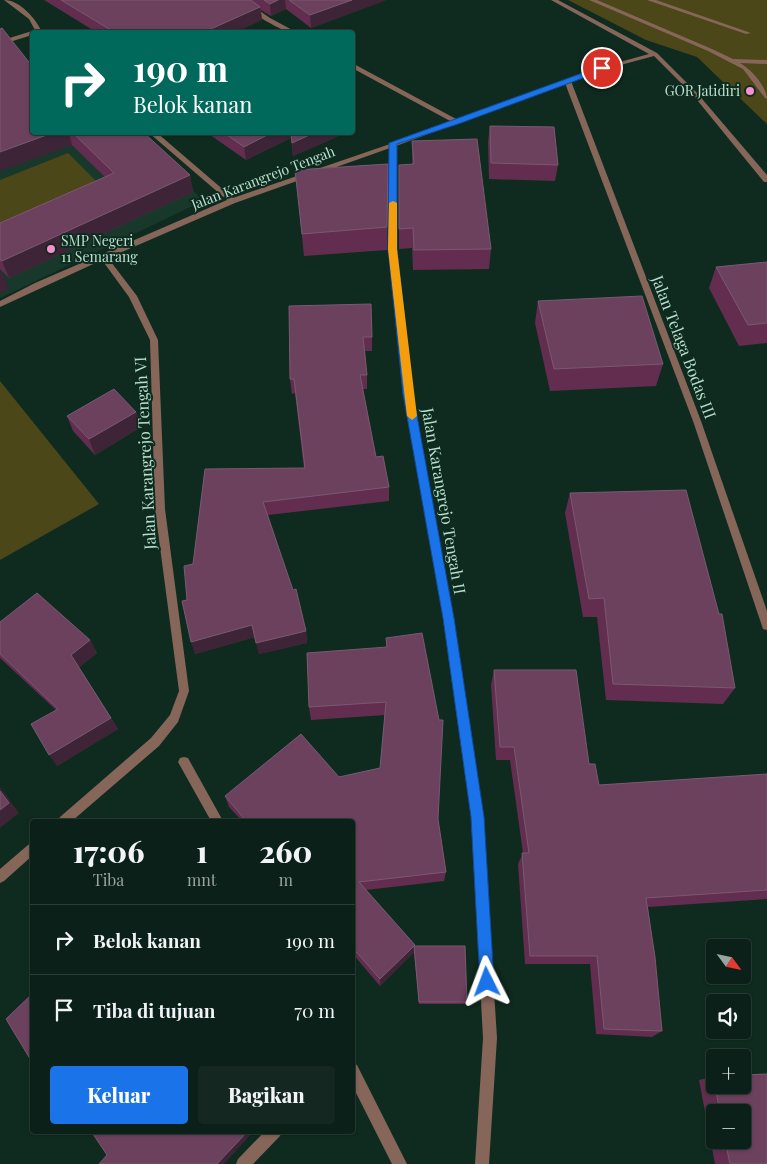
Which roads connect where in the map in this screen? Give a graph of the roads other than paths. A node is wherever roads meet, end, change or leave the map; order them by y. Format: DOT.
graph roads {
  1 [pos="7,0"];
  2 [pos="240,0"];
  3 [pos="554,0"];
  4 [pos="592,0"];
  5 [pos="650,0"];
  6 [pos="35,30"];
  7 [pos="290,30"];
  8 [pos="30,34"];
  9 [pos="748,34"];
  10 [pos="0,43"];
  11 [pos="655,54"];
  12 [pos="732,61"];
  13 [pos="767,62"];
  14 [pos="355,67"];
  15 [pos="567,80"];
  16 [pos="767,97"];
  17 [pos="458,122"];
  18 [pos="155,135"];
  19 [pos="393,143"];
  20 [pos="767,180"];
  21 [pos="232,201"];
  22 [pos="103,257"];
  23 [pos="0,304"];
  24 [pos="767,626"];
  25 [pos="184,762"];
  26 [pos="66,819"];
  27 [pos="216,819"];
  28 [pos="30,851"];
  29 [pos="0,877"];
  30 [pos="355,1076"];
  31 [pos="272,1134"];
  32 [pos="243,1164"];
  33 [pos="400,1164"];
  34 [pos="482,1164"];
  1 -- 6 [label="street"];
  2 -- 7 [label="street"];
  3 -- 11 [label="street"];
  4 -- 12 [label="street"];
  5 -- 9 [label="street"];
  8 -- 10 [label="street"];
  11 -- 15 [label="street, Jalan Karangrejo Tengah"];
  11 -- 20 [label="street"];
  12 -- 13 [label="street"];
  12 -- 16 [label="street"];
  14 -- 17 [label="street"];
  15 -- 17 [label="street, Jalan Karangrejo Tengah"];
  15 -- 24 [label="street, Jalan Telaga Bodas III"];
  17 -- 19 [label="street, Jalan Karangrejo Tengah"];
  18 -- 21 [label="street"];
  19 -- 21 [label="street, Jalan Karangrejo Tengah"];
  19 -- 34 [label="street, Jalan Karangrejo Tengah II"];
  21 -- 22 [label="street, Jalan Karangrejo Tengah"];
  22 -- 23 [label="street, Jalan Karangrejo Tengah"];
  22 -- 26 [label="street, Jalan Karangrejo Tengah VI"];
  25 -- 27 [label="street"];
  28 -- 29 [label="street"];
  30 -- 33 [label="street"];
  31 -- 32 [label="street"];
}
